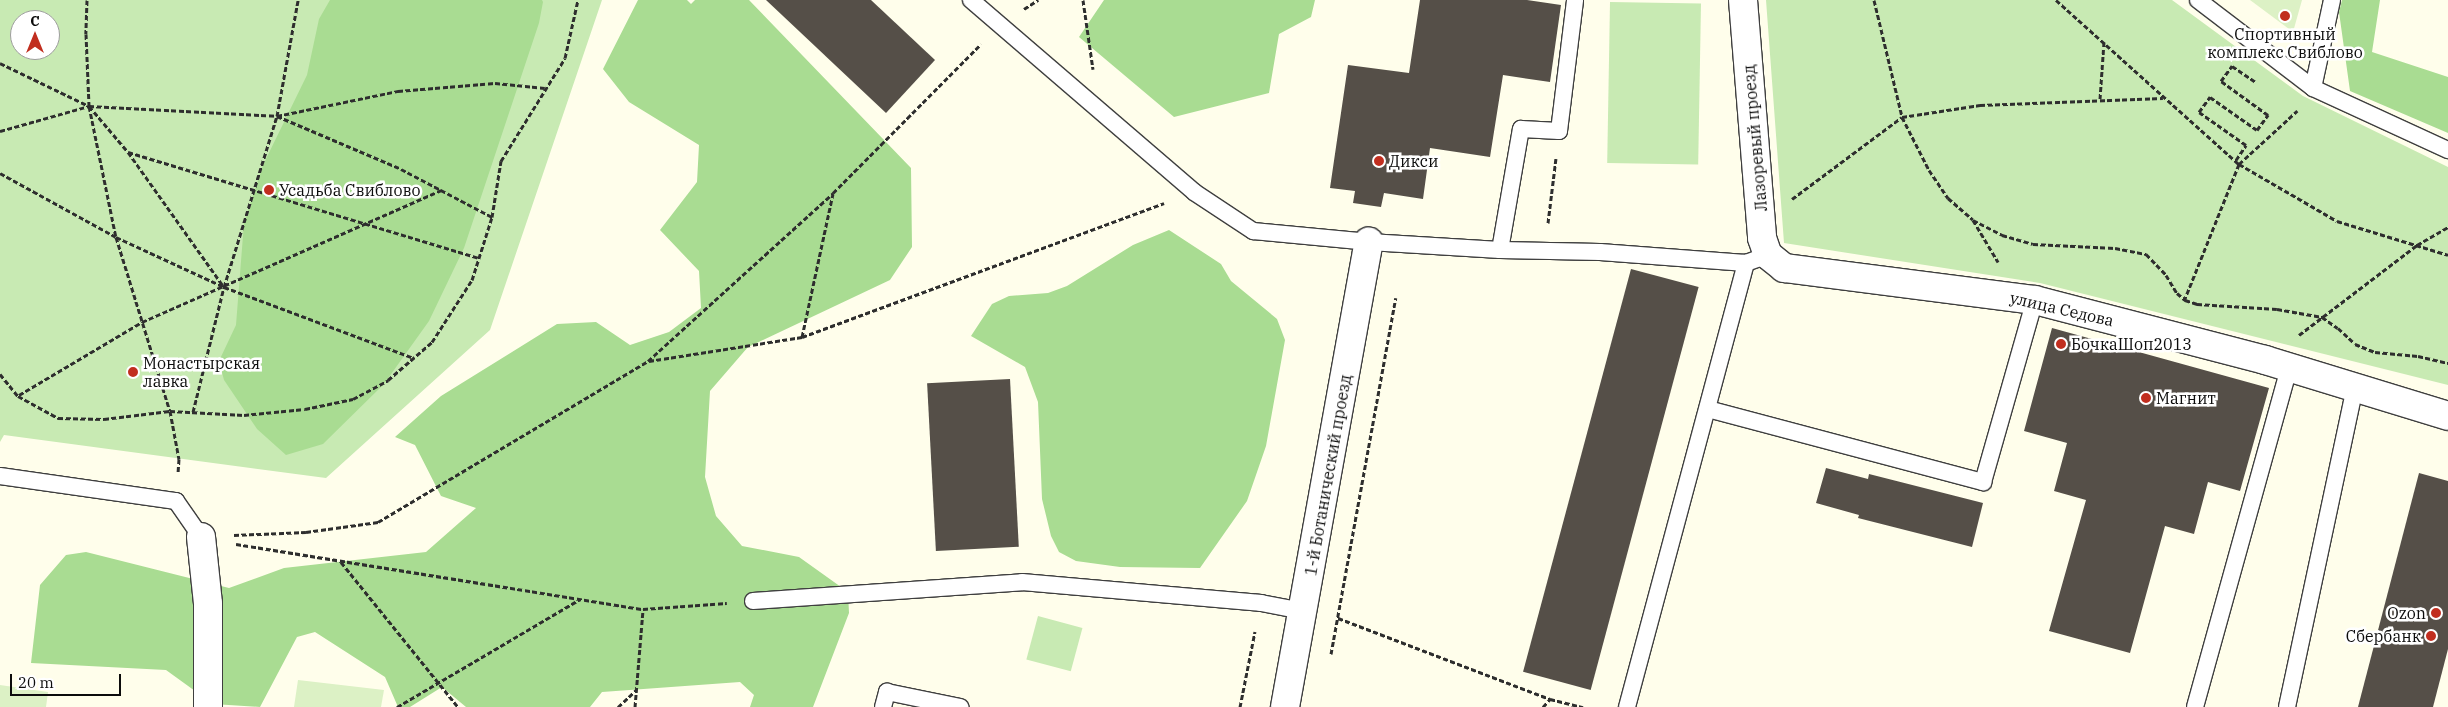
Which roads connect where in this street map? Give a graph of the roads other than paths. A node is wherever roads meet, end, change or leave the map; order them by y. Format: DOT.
graph roads {
  1 [pos="972,0"];
  2 [pos="1575,0"];
  3 [pos="1743,0"];
  4 [pos="2198,0"];
  5 [pos="2332,0"];
  6 [pos="2313,88"];
  7 [pos="2448,150"];
  8 [pos="1369,242"];
  9 [pos="1500,250"];
  10 [pos="1766,262"];
  11 [pos="2035,300"];
  12 [pos="2289,368"];
  13 [pos="2355,388"];
  14 [pos="1708,409"];
  15 [pos="2448,416"];
  16 [pos="0,476"];
  17 [pos="201,537"];
  18 [pos="753,601"];
  19 [pos="1303,611"];
  20 [pos="208,707"];
  21 [pos="883,707"];
  22 [pos="960,707"];
  23 [pos="1285,707"];
  24 [pos="1627,707"];
  25 [pos="2195,707"];
  26 [pos="2287,707"];
  1 -- 8 [label="lane"];
  2 -- 9 [label="lane"];
  3 -- 10 [label="street, Лазоревый проезд"];
  4 -- 6 [label="lane"];
  5 -- 6 [label="lane"];
  6 -- 7 [label="lane"];
  8 -- 9 [label="lane"];
  8 -- 19 [label="street, 1-й Ботанический проезд"];
  9 -- 10 [label="lane"];
  10 -- 11 [label="street, улица Седова"];
  10 -- 14 [label="lane"];
  11 -- 12 [label="street, улица Седова"];
  11 -- 14 [label="lane"];
  12 -- 13 [label="street, улица Седова"];
  12 -- 25 [label="lane"];
  13 -- 15 [label="street, улица Седова"];
  13 -- 26 [label="lane"];
  14 -- 24 [label="lane"];
  16 -- 17 [label="lane"];
  17 -- 20 [label="street"];
  18 -- 19 [label="lane"];
  19 -- 23 [label="street, 1-й Ботанический проезд"];
  21 -- 22 [label="lane"];
}
